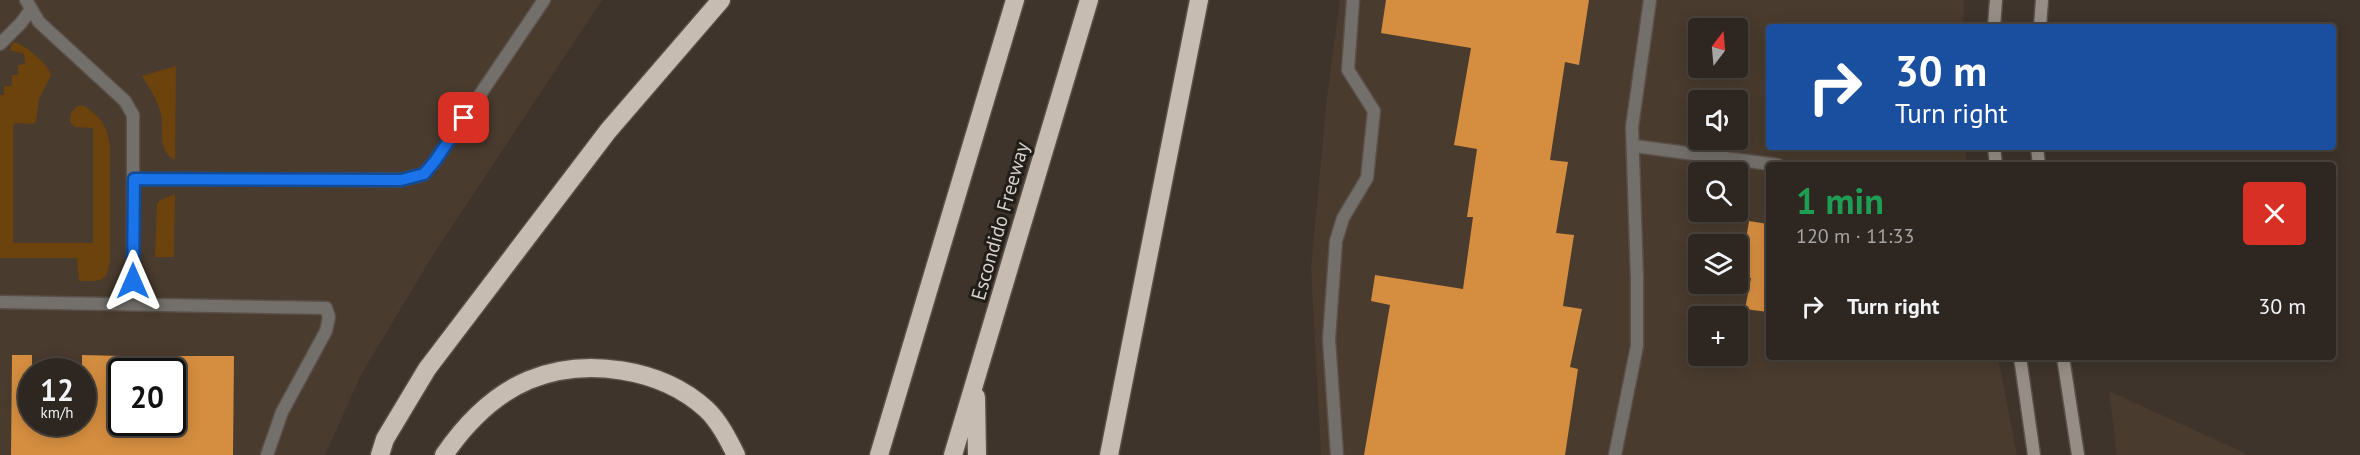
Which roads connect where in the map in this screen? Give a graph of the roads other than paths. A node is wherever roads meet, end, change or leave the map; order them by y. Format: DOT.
graph roads {
  1 [pos="544,0"];
  2 [pos="721,0"];
  3 [pos="1015,0"];
  4 [pos="1089,0"];
  5 [pos="1199,0"];
  6 [pos="1353,0"];
  7 [pos="1650,0"];
  8 [pos="1996,0"];
  9 [pos="2042,0"];
  10 [pos="28,4"];
  11 [pos="1994,24"];
  12 [pos="2040,24"];
  13 [pos="0,44"];
  14 [pos="1634,146"];
  15 [pos="1766,163"];
  16 [pos="134,179"];
  17 [pos="0,302"];
  18 [pos="133,304"];
  19 [pos="2020,360"];
  20 [pos="2063,360"];
  21 [pos="976,381"];
  22 [pos="267,455"];
  23 [pos="380,455"];
  24 [pos="444,455"];
  25 [pos="736,455"];
  26 [pos="879,455"];
  27 [pos="953,455"];
  28 [pos="977,455"];
  29 [pos="1109,455"];
  30 [pos="1337,455"];
  31 [pos="1615,455"];
  32 [pos="2034,455"];
  33 [pos="2078,455"];
  1 -- 16 [label="lane"];
  2 -- 23 [label="highway"];
  3 -- 26 [label="highway"];
  4 -- 21 [label="highway, Escondido Freeway"];
  5 -- 29 [label="highway"];
  6 -- 30 [label="lane"];
  7 -- 14 [label="lane"];
  8 -- 11 [label="street"];
  9 -- 12 [label="street"];
  10 -- 13 [label="lane"];
  10 -- 16 [label="lane"];
  14 -- 15 [label="lane"];
  14 -- 31 [label="lane"];
  16 -- 18 [label="lane"];
  17 -- 18 [label="lane"];
  18 -- 22 [label="lane"];
  19 -- 32 [label="street"];
  20 -- 33 [label="street"];
  21 -- 27 [label="highway, Escondido Freeway"];
  21 -- 28 [label="highway"];
  24 -- 25 [label="highway"];
}
